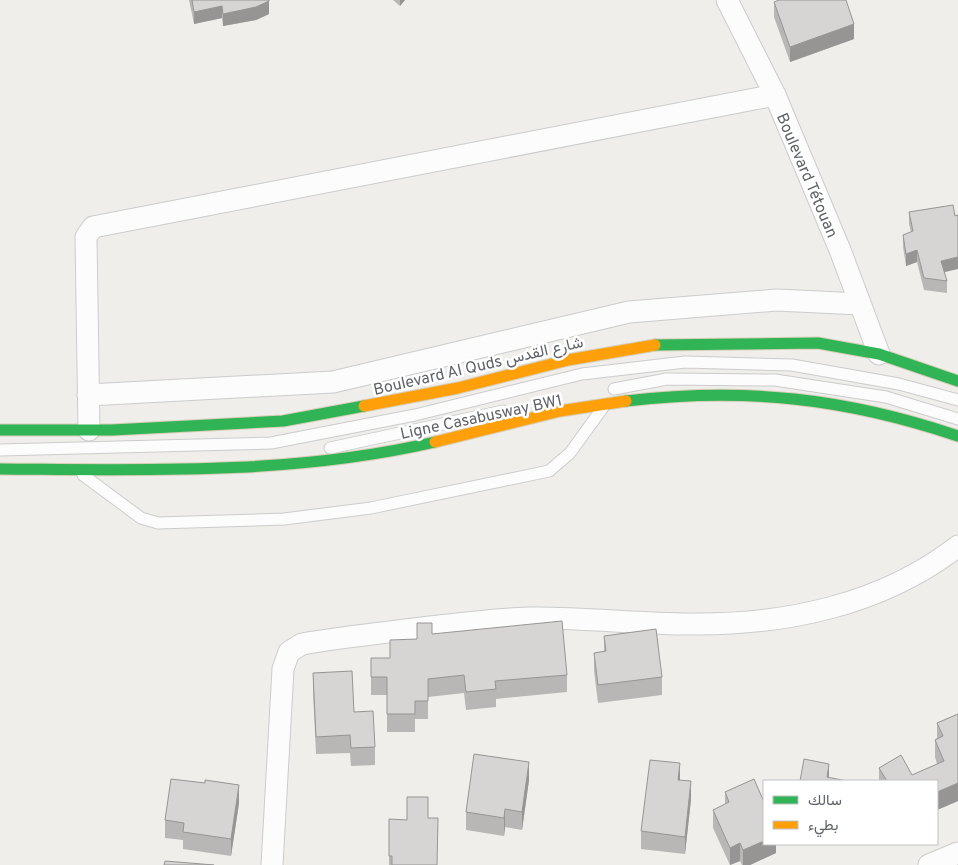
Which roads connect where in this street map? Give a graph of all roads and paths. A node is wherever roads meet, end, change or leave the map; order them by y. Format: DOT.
graph roads {
  1 [pos="727,0"];
  2 [pos="774,95"];
  3 [pos="860,304"];
  4 [pos="879,354"];
  5 [pos="958,381"];
  6 [pos="88,395"];
  7 [pos="958,400"];
  8 [pos="606,404"];
  9 [pos="531,406"];
  10 [pos="512,410"];
  11 [pos="958,419"];
  12 [pos="0,430"];
  13 [pos="89,430"];
  14 [pos="958,436"];
  15 [pos="0,450"];
  16 [pos="0,457"];
  17 [pos="0,469"];
  18 [pos="76,470"];
  19 [pos="958,546"];
  20 [pos="958,853"];
  21 [pos="272,865"];
  22 [pos="930,865"];
  1 -- 2 [label="street, Boulevard Tétouan"];
  2 -- 3 [label="street, Boulevard Tétouan"];
  2 -- 6 [label="street"];
  3 -- 4 [label="street, Boulevard Tétouan"];
  3 -- 6 [label="street"];
  4 -- 5 [label="main road, Boulevard Al Quds شارع القدس"];
  4 -- 13 [label="main road, Boulevard Al Quds شارع القدس"];
  6 -- 13 [label="street"];
  7 -- 15 [label="lane, Ligne Casabusway BW1"];
  8 -- 14 [label="main road"];
  8 -- 18 [label="main road"];
  8 -- 18 [label="lane"];
  9 -- 11 [label="lane, Ligne Casabusway BW1"];
  10 -- 16 [label="lane, Ligne Casabusway BW1"];
  12 -- 13 [label="main road, Boulevard Al Quds شارع القدس"];
  17 -- 18 [label="main road"];
  19 -- 21 [label="street"];
  20 -- 22 [label="street"];
}
